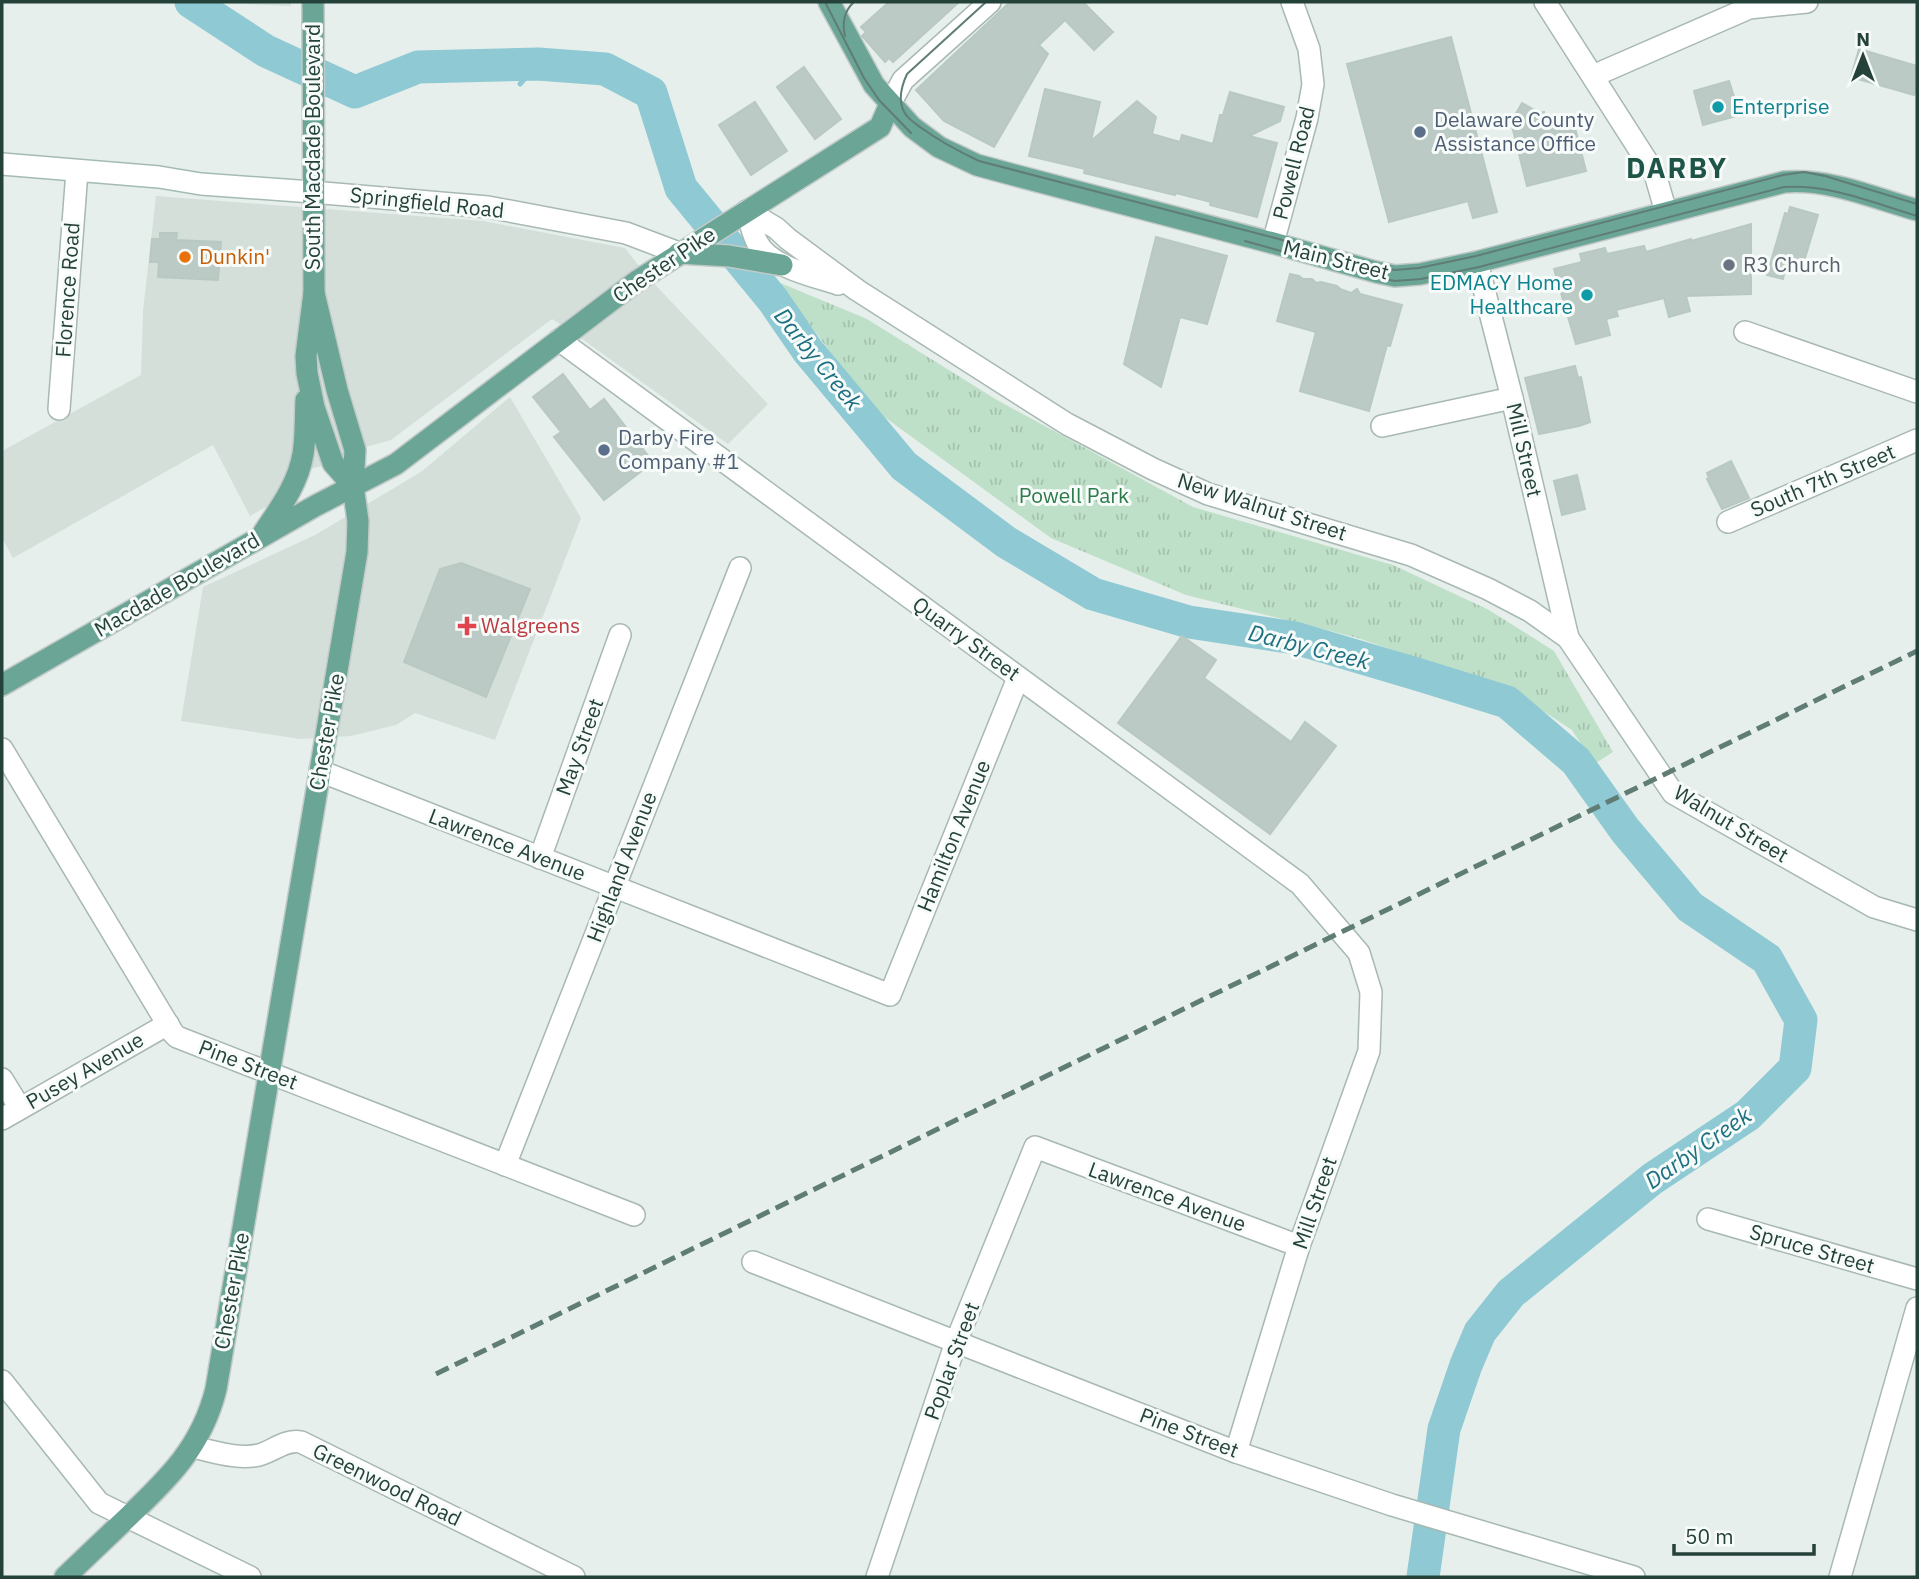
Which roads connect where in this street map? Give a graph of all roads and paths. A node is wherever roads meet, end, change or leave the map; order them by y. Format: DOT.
graph roads {
  1 [pos="830,2"];
  2 [pos="990,2"];
  3 [pos="1292,2"];
  4 [pos="1545,2"];
  5 [pos="1807,2"];
  6 [pos="1747,5"];
  7 [pos="313,10"];
  8 [pos="1593,76"];
  9 [pos="890,104"];
  10 [pos="2,164"];
  11 [pos="77,170"];
  12 [pos="312,192"];
  13 [pos="1917,210"];
  14 [pos="747,211"];
  15 [pos="1666,212"];
  16 [pos="1273,243"];
  17 [pos="679,253"];
  18 [pos="1477,261"];
  19 [pos="782,265"];
  20 [pos="857,290"];
  21 [pos="314,293"];
  22 [pos="1745,332"];
  23 [pos="559,340"];
  24 [pos="307,373"];
  25 [pos="1917,392"];
  26 [pos="1512,398"];
  27 [pos="59,409"];
  28 [pos="1382,426"];
  29 [pos="1917,440"];
  30 [pos="353,486"];
  31 [pos="1728,522"];
  32 [pos="262,536"];
  33 [pos="740,568"];
  34 [pos="621,635"];
  35 [pos="1568,638"];
  36 [pos="1018,678"];
  37 [pos="2,685"];
  38 [pos="2,749"];
  39 [pos="320,771"];
  40 [pos="540,858"];
  41 [pos="614,887"];
  42 [pos="1917,920"];
  43 [pos="1359,953"];
  44 [pos="890,995"];
  45 [pos="168,1024"];
  46 [pos="269,1073"];
  47 [pos="2,1079"];
  48 [pos="11,1114"];
  49 [pos="1035,1147"];
  50 [pos="505,1165"];
  51 [pos="634,1215"];
  52 [pos="1707,1219"];
  53 [pos="1299,1246"];
  54 [pos="753,1262"];
  55 [pos="1917,1279"];
  56 [pos="1917,1308"];
  57 [pos="956,1342"];
  58 [pos="2,1381"];
  59 [pos="192,1447"];
  60 [pos="1236,1452"];
  61 [pos="128,1517"];
  62 [pos="65,1577"];
  63 [pos="250,1577"];
  64 [pos="574,1577"];
  65 [pos="877,1577"];
  66 [pos="1634,1577"];
  67 [pos="1840,1577"];
  1 -- 9 [label="main road, Main Street"];
  2 -- 9 [label="street"];
  3 -- 16 [label="street, Powell Road"];
  4 -- 8 [label="street"];
  5 -- 6 [label="street"];
  6 -- 8 [label="street"];
  7 -- 12 [label="main road, South Macdade Boulevard"];
  8 -- 15 [label="street"];
  9 -- 14 [label="main road, Chester Pike"];
  9 -- 16 [label="main road, Main Street"];
  10 -- 11 [label="street, Springfield Road"];
  11 -- 12 [label="street, Springfield Road"];
  11 -- 27 [label="street, Florence Road"];
  12 -- 17 [label="street, Springfield Road"];
  12 -- 21 [label="main road, South Macdade Boulevard"];
  13 -- 15 [label="main road, Main Street"];
  14 -- 17 [label="main road, Chester Pike"];
  14 -- 19 [label="street, New Walnut Street"];
  14 -- 20 [label="street, New Walnut Street"];
  15 -- 18 [label="main road, Main Street"];
  16 -- 18 [label="main road, Main Street"];
  17 -- 19 [label="main road"];
  17 -- 23 [label="main road, Chester Pike"];
  18 -- 26 [label="street, Mill Street"];
  19 -- 20 [label="street, New Walnut Street"];
  20 -- 35 [label="street, New Walnut Street"];
  21 -- 24 [label="main road, South Macdade Boulevard"];
  21 -- 30 [label="main road, South Macdade Boulevard"];
  22 -- 25 [label="street"];
  23 -- 30 [label="main road, Chester Pike"];
  23 -- 36 [label="street, Quarry Street"];
  24 -- 30 [label="main road, South Macdade Boulevard"];
  24 -- 32 [label="main road"];
  26 -- 28 [label="street"];
  26 -- 35 [label="street, Mill Street"];
  29 -- 31 [label="street, South 7th Street"];
  30 -- 32 [label="main road, Macdade Boulevard"];
  30 -- 39 [label="main road, Chester Pike"];
  32 -- 37 [label="main road, Macdade Boulevard"];
  33 -- 41 [label="street, Highland Avenue"];
  34 -- 40 [label="street, May Street"];
  35 -- 42 [label="street, Walnut Street"];
  36 -- 43 [label="street, Quarry Street"];
  36 -- 44 [label="street, Hamilton Avenue"];
  38 -- 45 [label="street, Pine Street"];
  39 -- 40 [label="street, Lawrence Avenue"];
  39 -- 46 [label="main road, Chester Pike"];
  40 -- 41 [label="street, Lawrence Avenue"];
  41 -- 44 [label="street, Lawrence Avenue"];
  41 -- 50 [label="street, Highland Avenue"];
  43 -- 53 [label="street, Mill Street"];
  45 -- 46 [label="street, Pine Street"];
  45 -- 48 [label="street, Pusey Avenue"];
  46 -- 50 [label="street, Pine Street"];
  46 -- 59 [label="main road, Chester Pike"];
  47 -- 48 [label="street"];
  49 -- 53 [label="street, Lawrence Avenue"];
  49 -- 57 [label="street, Poplar Street"];
  50 -- 51 [label="street, Pine Street"];
  52 -- 55 [label="street, Spruce Street"];
  53 -- 60 [label="street, Mill Street"];
  54 -- 57 [label="street, Pine Street"];
  56 -- 67 [label="street"];
  57 -- 60 [label="street, Pine Street"];
  57 -- 65 [label="street, Poplar Street"];
  58 -- 61 [label="street"];
  59 -- 61 [label="main road, Chester Pike"];
  59 -- 64 [label="street, Greenwood Road"];
  60 -- 66 [label="street, Pine Street"];
  61 -- 62 [label="main road, Chester Pike"];
  61 -- 63 [label="street"];
}
